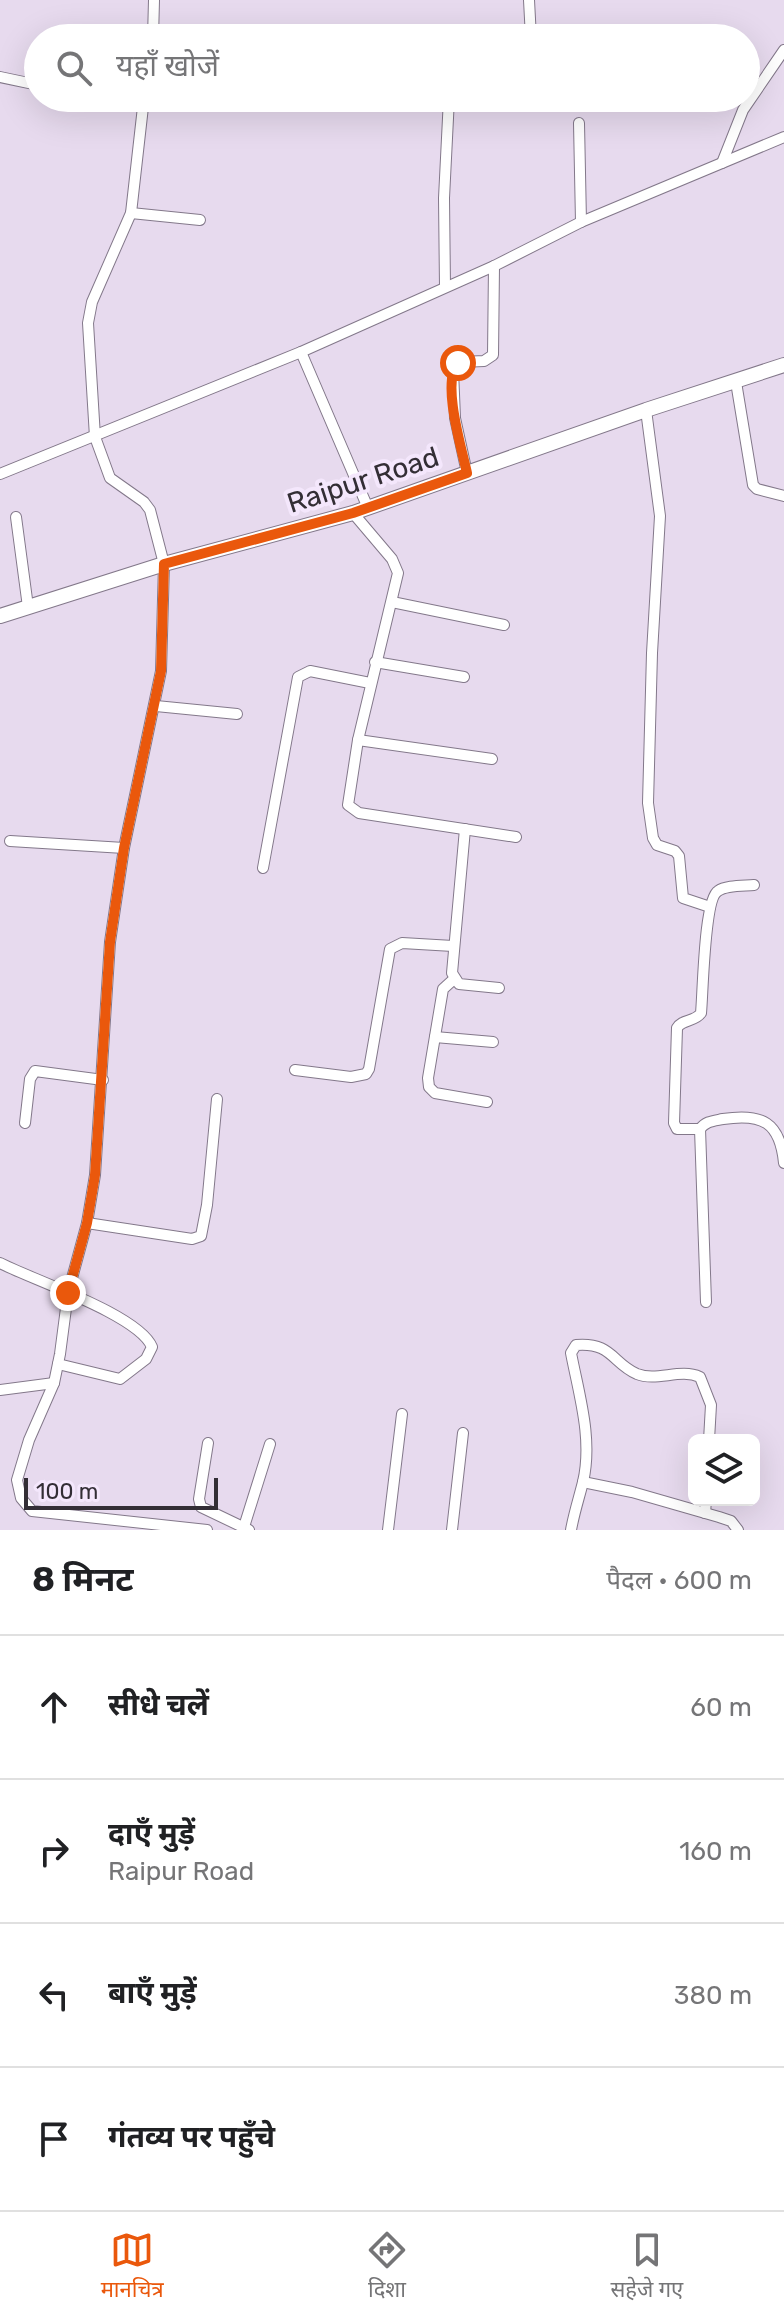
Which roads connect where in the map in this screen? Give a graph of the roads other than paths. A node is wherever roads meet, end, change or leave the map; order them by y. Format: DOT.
graph roads {
  1 [pos="154,0"];
  2 [pos="529,0"];
  3 [pos="153,24"];
  4 [pos="530,24"];
  5 [pos="784,50"];
  6 [pos="0,77"];
  7 [pos="24,82"];
  8 [pos="760,85"];
  9 [pos="142,112"];
  10 [pos="448,112"];
  11 [pos="742,112"];
  12 [pos="579,123"];
  13 [pos="784,137"];
  14 [pos="722,163"];
  15 [pos="131,213"];
  16 [pos="200,220"];
  17 [pos="581,222"];
  18 [pos="494,266"];
  19 [pos="445,287"];
  20 [pos="301,352"];
  21 [pos="784,365"];
  22 [pos="736,382"];
  23 [pos="646,410"];
  24 [pos="95,437"];
  25 [pos="467,473"];
  26 [pos="0,474"];
  27 [pos="784,496"];
  28 [pos="368,508"];
  29 [pos="353,513"];
  30 [pos="16,517"];
  31 [pos="164,564"];
  32 [pos="392,602"];
  33 [pos="28,607"];
  34 [pos="0,616"];
  35 [pos="504,625"];
  36 [pos="375,662"];
  37 [pos="464,677"];
  38 [pos="370,683"];
  39 [pos="156,706"];
  40 [pos="237,714"];
  41 [pos="358,740"];
  42 [pos="492,759"];
  43 [pos="465,829"];
  44 [pos="516,837"];
  45 [pos="10,841"];
  46 [pos="124,848"];
  47 [pos="263,868"];
  48 [pos="754,885"];
  49 [pos="710,907"];
  50 [pos="453,946"];
  51 [pos="454,979"];
  52 [pos="499,988"];
  53 [pos="435,1037"];
  54 [pos="493,1042"];
  55 [pos="295,1070"];
  56 [pos="103,1080"];
  57 [pos="217,1099"];
  58 [pos="487,1102"];
  59 [pos="25,1123"];
  60 [pos="700,1129"];
  61 [pos="784,1163"];
  62 [pos="87,1223"];
  63 [pos="0,1263"];
  64 [pos="68,1293"];
  65 [pos="706,1302"];
  66 [pos="58,1364"];
  67 [pos="54,1383"];
  68 [pos="0,1390"];
  69 [pos="402,1414"];
  70 [pos="463,1433"];
  71 [pos="709,1434"];
  72 [pos="208,1443"];
  73 [pos="270,1444"];
  74 [pos="583,1482"];
  75 [pos="706,1506"];
  76 [pos="705,1513"];
  77 [pos="138,1521"];
  78 [pos="246,1529"];
  79 [pos="154,1530"];
  80 [pos="207,1530"];
  81 [pos="388,1530"];
  82 [pos="452,1530"];
  83 [pos="571,1530"];
  84 [pos="738,1530"];
  1 -- 3 [label="street"];
  2 -- 4 [label="street"];
  5 -- 8 [label="street"];
  6 -- 7 [label="street"];
  9 -- 15 [label="street"];
  10 -- 19 [label="street"];
  11 -- 14 [label="street"];
  12 -- 17 [label="street"];
  13 -- 14 [label="street"];
  14 -- 17 [label="street"];
  15 -- 16 [label="street"];
  15 -- 24 [label="street"];
  17 -- 18 [label="street"];
  18 -- 19 [label="street"];
  18 -- 25 [label="street"];
  19 -- 20 [label="street"];
  20 -- 24 [label="street"];
  20 -- 28 [label="street"];
  21 -- 22 [label="main road, Raipur Road"];
  22 -- 23 [label="main road, Raipur Road"];
  22 -- 27 [label="street"];
  23 -- 25 [label="main road, Raipur Road"];
  23 -- 49 [label="street"];
  24 -- 26 [label="street"];
  24 -- 31 [label="street"];
  25 -- 28 [label="main road, Raipur Road"];
  28 -- 29 [label="main road, Raipur Road"];
  29 -- 31 [label="main road, Raipur Road"];
  29 -- 32 [label="street"];
  30 -- 33 [label="street"];
  31 -- 33 [label="main road, Raipur Road"];
  31 -- 39 [label="street"];
  32 -- 35 [label="street"];
  32 -- 36 [label="street"];
  33 -- 34 [label="main road, Raipur Road"];
  36 -- 37 [label="street"];
  36 -- 38 [label="street"];
  38 -- 41 [label="street"];
  38 -- 47 [label="street"];
  39 -- 40 [label="street"];
  39 -- 46 [label="street"];
  41 -- 42 [label="street"];
  41 -- 43 [label="street"];
  43 -- 44 [label="street"];
  43 -- 50 [label="street"];
  45 -- 46 [label="street"];
  46 -- 56 [label="street"];
  48 -- 49 [label="street"];
  49 -- 60 [label="street"];
  50 -- 51 [label="street"];
  50 -- 55 [label="street"];
  51 -- 52 [label="street"];
  51 -- 53 [label="street"];
  53 -- 54 [label="street"];
  53 -- 58 [label="street"];
  56 -- 59 [label="street"];
  56 -- 62 [label="street"];
  57 -- 62 [label="street"];
  60 -- 61 [label="street"];
  60 -- 65 [label="street"];
  62 -- 64 [label="street"];
  63 -- 64 [label="street"];
  64 -- 66 [label="street"];
  64 -- 66 [label="street"];
  66 -- 67 [label="street"];
  67 -- 68 [label="street"];
  67 -- 77 [label="street"];
  69 -- 81 [label="street"];
  70 -- 82 [label="street"];
  71 -- 74 [label="street"];
  72 -- 78 [label="street"];
  73 -- 78 [label="street"];
  74 -- 76 [label="street"];
  74 -- 83 [label="street"];
  75 -- 76 [label="street"];
  76 -- 84 [label="street"];
  77 -- 79 [label="street"];
  77 -- 80 [label="street"];
}
